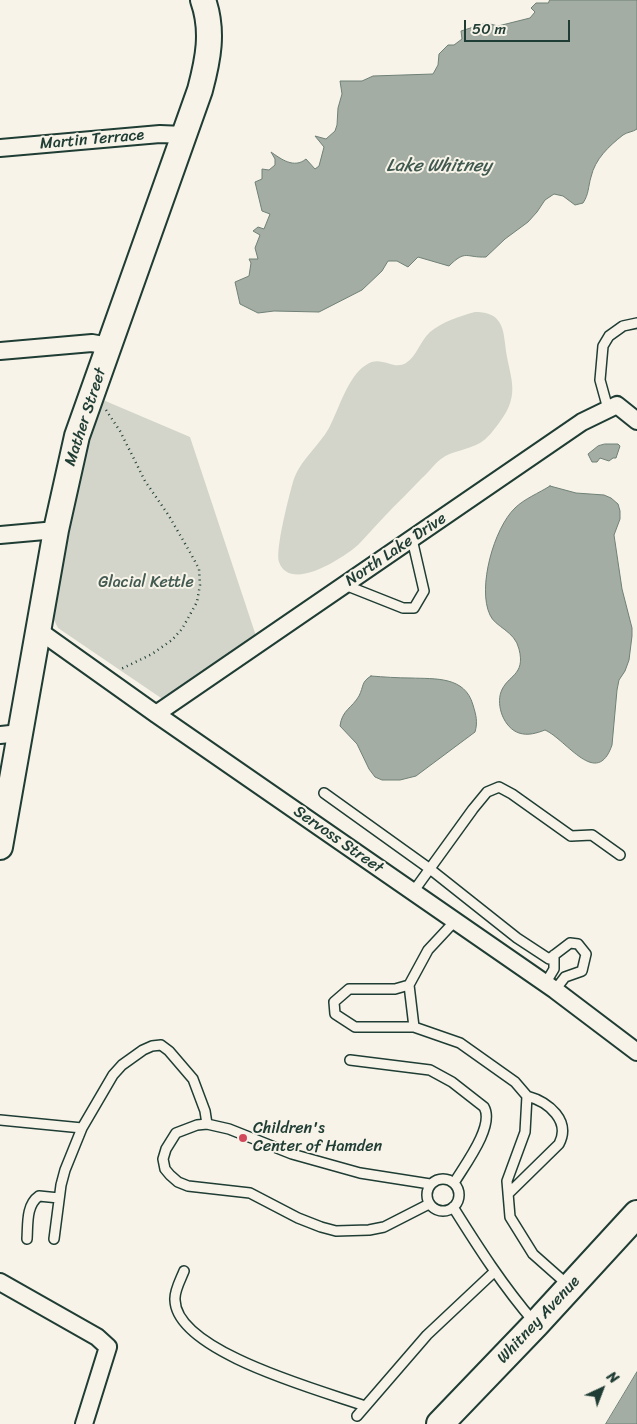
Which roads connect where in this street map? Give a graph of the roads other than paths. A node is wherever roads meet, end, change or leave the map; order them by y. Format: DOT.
graph roads {
  1 [pos="203,0"];
  2 [pos="184,136"];
  3 [pos="0,148"];
  4 [pos="637,324"];
  5 [pos="109,346"];
  6 [pos="0,351"];
  7 [pos="608,409"];
  8 [pos="635,416"];
  9 [pos="56,530"];
  10 [pos="0,535"];
  11 [pos="412,539"];
  12 [pos="345,585"];
  13 [pos="38,630"];
  14 [pos="156,714"];
  15 [pos="10,734"];
  16 [pos="324,793"];
  17 [pos="0,847"];
  18 [pos="620,855"];
  19 [pos="430,869"];
  20 [pos="413,892"];
  21 [pos="455,921"];
  22 [pos="554,955"];
  23 [pos="409,986"];
  24 [pos="550,987"];
  25 [pos="414,1028"];
  26 [pos="637,1052"];
  27 [pos="350,1060"];
  28 [pos="527,1096"];
  29 [pos="0,1120"];
  30 [pos="207,1124"];
  31 [pos="82,1128"];
  32 [pos="454,1183"];
  33 [pos="430,1184"];
  34 [pos="508,1194"];
  35 [pos="59,1198"];
  36 [pos="429,1204"];
  37 [pos="453,1207"];
  38 [pos="637,1214"];
  39 [pos="27,1239"];
  40 [pos="54,1239"];
  41 [pos="184,1271"];
  42 [pos="494,1272"];
  43 [pos="0,1282"];
  44 [pos="570,1287"];
  45 [pos="536,1324"];
  46 [pos="365,1406"];
  47 [pos="357,1416"];
  48 [pos="84,1424"];
  49 [pos="440,1424"];
  1 -- 2 [label="street, Mather Street"];
  2 -- 3 [label="street, Martin Terrace"];
  2 -- 5 [label="street, Mather Street"];
  4 -- 7 [label="lane"];
  5 -- 6 [label="street"];
  5 -- 9 [label="street, Mather Street"];
  7 -- 8 [label="street"];
  7 -- 11 [label="street, North Lake Drive"];
  9 -- 10 [label="street"];
  9 -- 13 [label="street, Mather Street"];
  11 -- 12 [label="street, North Lake Drive"];
  11 -- 12 [label="lane"];
  12 -- 14 [label="street, North Lake Drive"];
  13 -- 14 [label="street, Servoss Street"];
  13 -- 15 [label="street, Mather Street"];
  14 -- 20 [label="street, Servoss Street"];
  15 -- 17 [label="street, Mather Street"];
  16 -- 19 [label="lane"];
  18 -- 19 [label="lane"];
  19 -- 20 [label="lane"];
  19 -- 22 [label="lane"];
  20 -- 21 [label="street, Servoss Street"];
  21 -- 23 [label="lane"];
  21 -- 24 [label="street, Servoss Street"];
  22 -- 24 [label="lane"];
  22 -- 24 [label="lane"];
  23 -- 25 [label="lane"];
  23 -- 25 [label="lane"];
  24 -- 26 [label="street, Servoss Street"];
  25 -- 28 [label="lane"];
  27 -- 32 [label="lane"];
  28 -- 34 [label="lane"];
  28 -- 34 [label="lane"];
  29 -- 31 [label="lane"];
  30 -- 31 [label="lane"];
  30 -- 33 [label="lane"];
  30 -- 36 [label="lane"];
  31 -- 35 [label="lane"];
  32 -- 33 [label="lane"];
  32 -- 37 [label="lane"];
  33 -- 36 [label="lane"];
  34 -- 44 [label="lane"];
  35 -- 39 [label="lane"];
  35 -- 40 [label="lane"];
  36 -- 37 [label="lane"];
  37 -- 42 [label="lane"];
  38 -- 44 [label="main road, Whitney Avenue"];
  41 -- 46 [label="lane"];
  42 -- 45 [label="lane"];
  42 -- 46 [label="lane"];
  43 -- 48 [label="street"];
  44 -- 45 [label="main road, Whitney Avenue"];
  45 -- 49 [label="main road, Whitney Avenue"];
  46 -- 47 [label="lane"];
}
